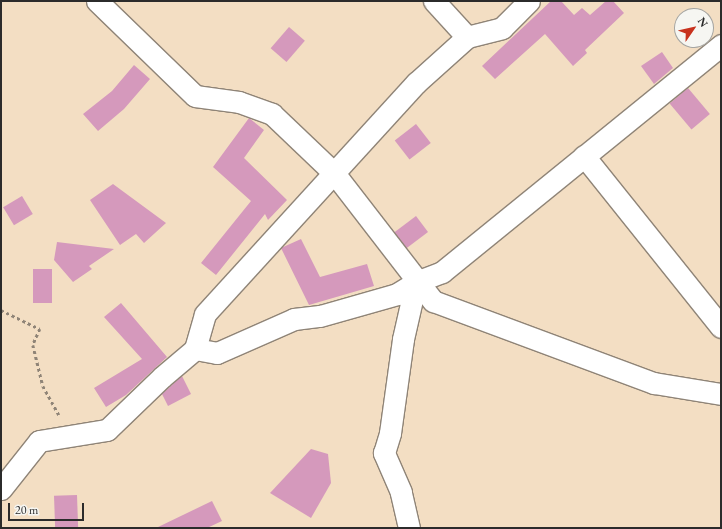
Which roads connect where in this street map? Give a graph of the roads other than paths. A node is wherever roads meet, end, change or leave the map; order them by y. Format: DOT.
graph roads {
  1 [pos="97,1"];
  2 [pos="434,1"];
  3 [pos="529,1"];
  4 [pos="467,37"];
  5 [pos="721,45"];
  6 [pos="584,156"];
  7 [pos="334,173"];
  8 [pos="416,282"];
  9 [pos="721,327"];
  10 [pos="195,349"];
  11 [pos="721,394"];
  12 [pos="1,489"];
  13 [pos="409,528"];
  1 -- 7 [label="street"];
  2 -- 4 [label="street"];
  3 -- 4 [label="street"];
  4 -- 7 [label="street"];
  5 -- 6 [label="street"];
  6 -- 8 [label="street"];
  6 -- 9 [label="street"];
  7 -- 8 [label="street"];
  7 -- 10 [label="street"];
  8 -- 10 [label="street"];
  8 -- 11 [label="street"];
  8 -- 13 [label="street"];
  10 -- 12 [label="street"];
}
